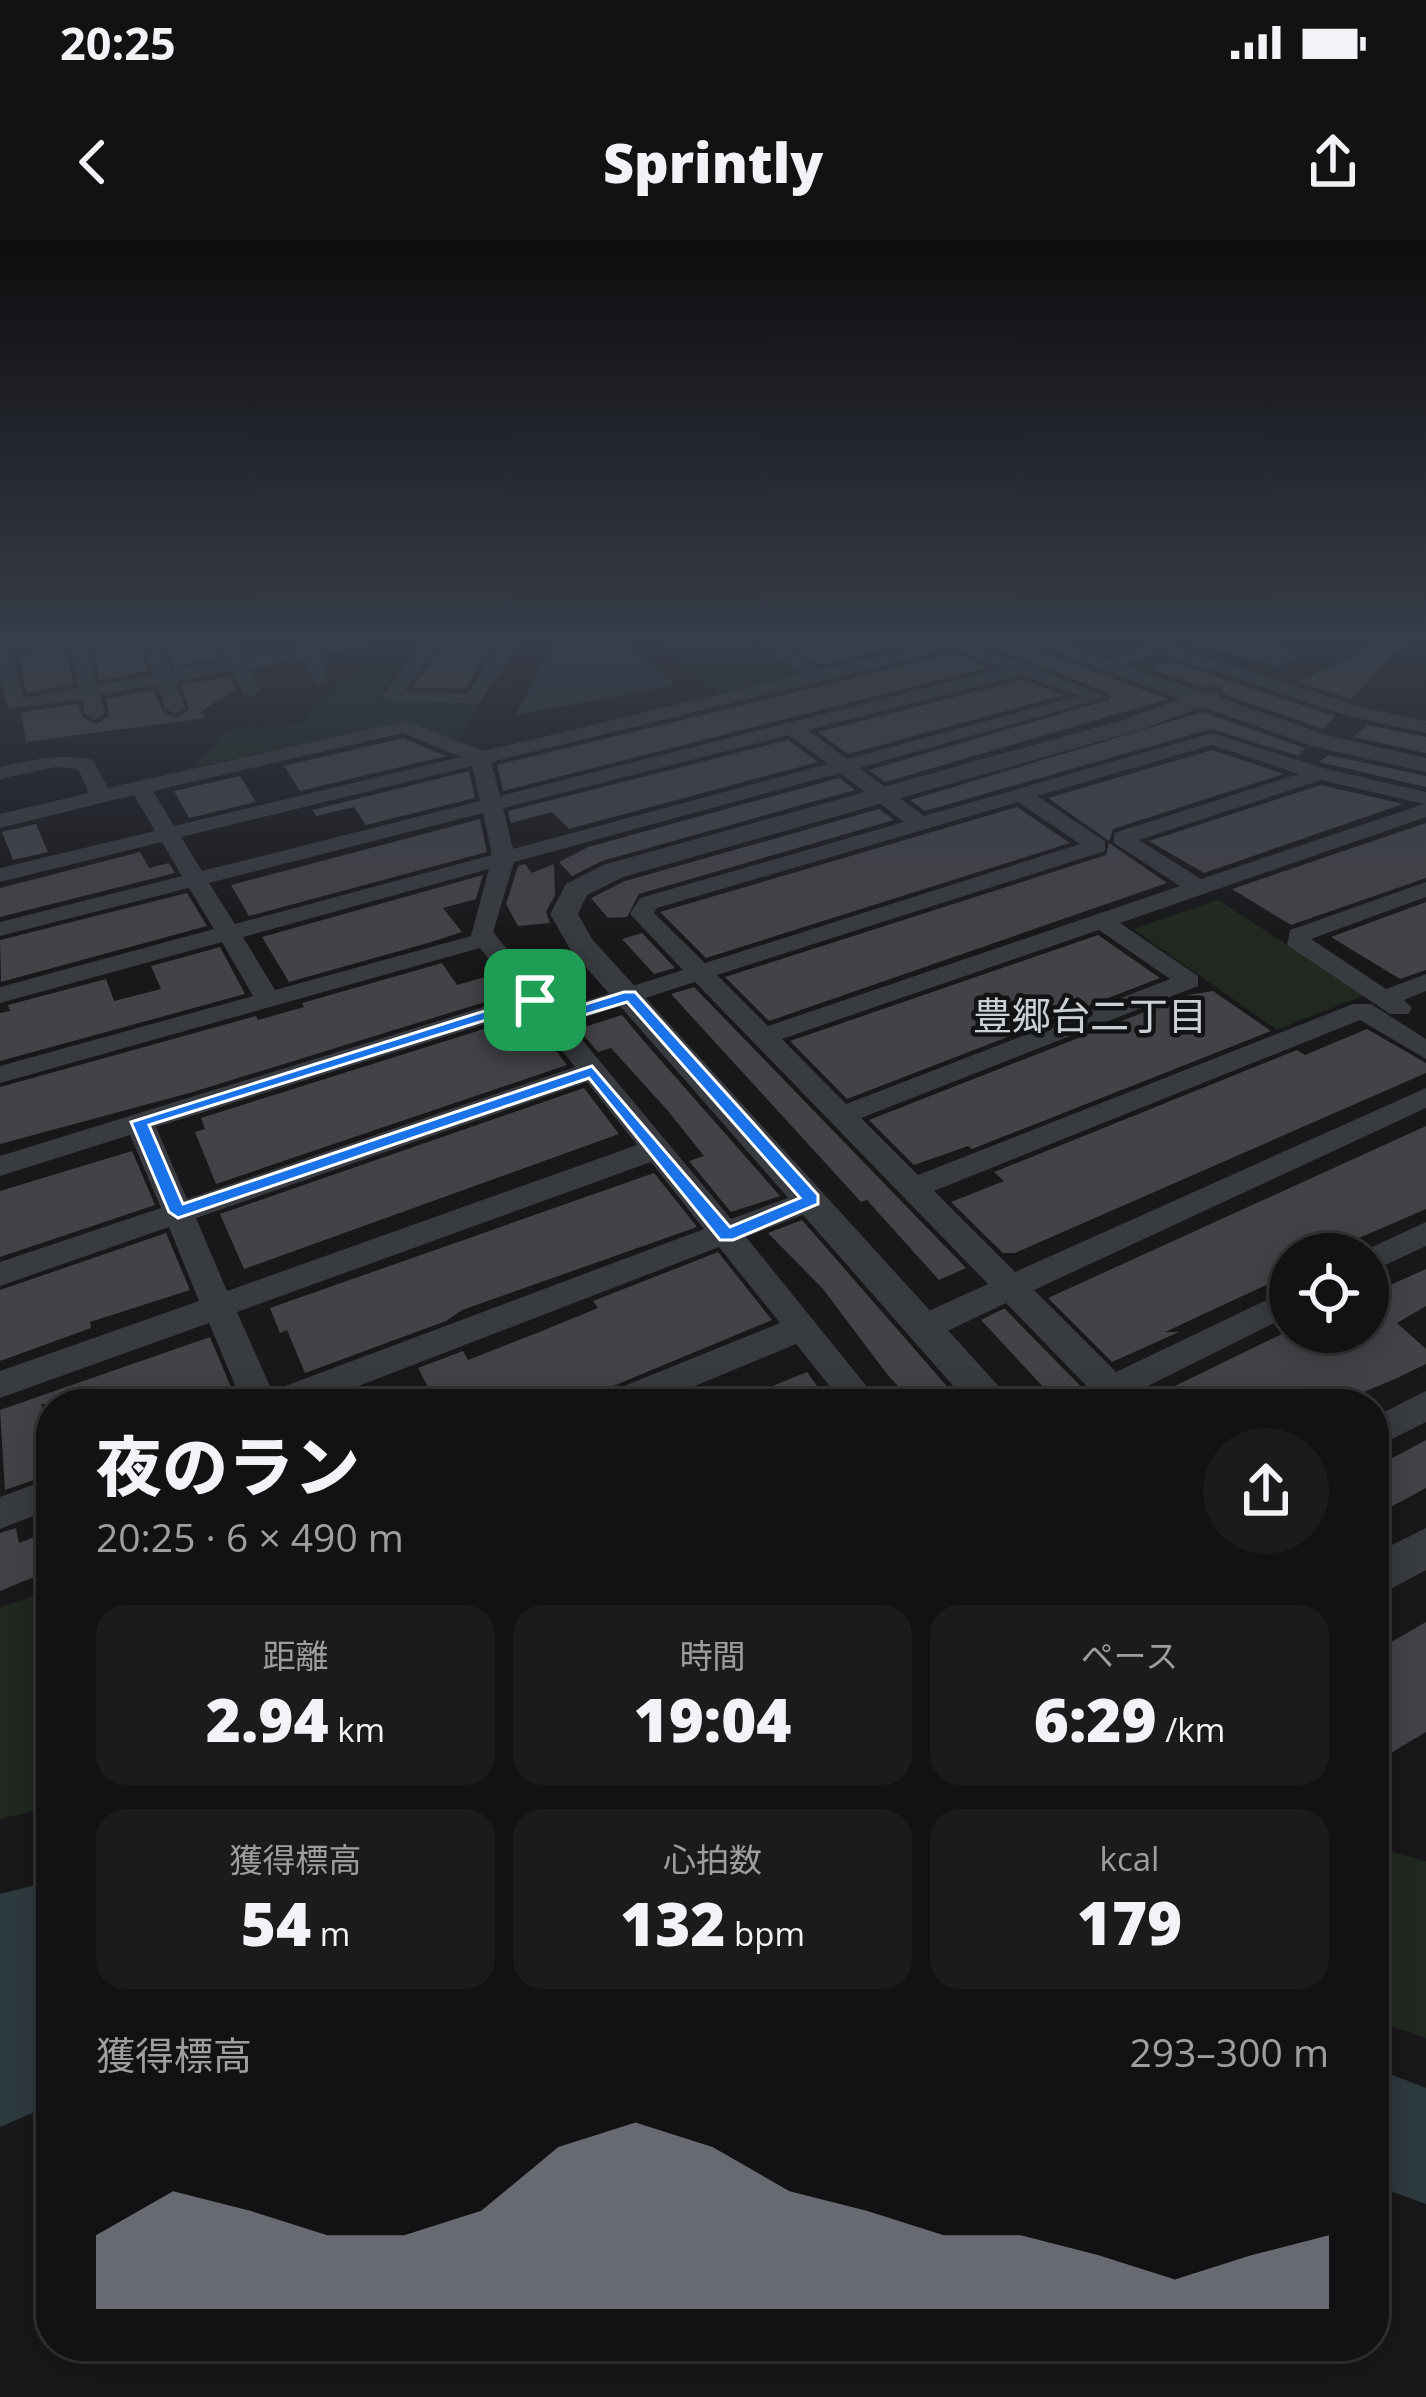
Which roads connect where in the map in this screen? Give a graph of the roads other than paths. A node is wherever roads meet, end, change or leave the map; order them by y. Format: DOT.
graph roads {
  1 [pos="358,738"];
  2 [pos="432,738"];
  3 [pos="561,738"];
  4 [pos="755,738"];
  5 [pos="806,738"];
  6 [pos="952,738"];
  7 [pos="1085,738"];
  8 [pos="1311,738"];
  9 [pos="480,757"];
  10 [pos="1426,761"];
  11 [pos="844,767"];
  12 [pos="0,772"];
  13 [pos="1320,774"];
  14 [pos="140,787"];
  15 [pos="880,794"];
  16 [pos="1021,795"];
  17 [pos="101,796"];
  18 [pos="1426,798"];
  19 [pos="492,805"];
  20 [pos="1426,810"];
  21 [pos="0,820"];
  22 [pos="921,824"];
  23 [pos="620,827"];
  24 [pos="169,833"];
  25 [pos="504,858"];
  26 [pos="653,859"];
  27 [pos="0,875"];
  28 [pos="197,878"];
  29 [pos="1198,888"];
  30 [pos="1426,889"];
  31 [pos="1102,921"];
  32 [pos="0,929"];
  33 [pos="228,932"];
  34 [pos="486,939"];
  35 [pos="702,973"];
  36 [pos="1426,982"];
  37 [pos="0,994"];
  38 [pos="630,996"];
  39 [pos="268,999"];
  40 [pos="1384,999"];
  41 [pos="543,1010"];
  42 [pos="1426,1025"];
  43 [pos="766,1036"];
  44 [pos="1426,1051"];
  45 [pos="592,1071"];
  46 [pos="0,1075"];
  47 [pos="1426,1097"];
  48 [pos="843,1115"];
  49 [pos="139,1122"];
  50 [pos="656,1149"];
  51 [pos="0,1166"];
  52 [pos="915,1187"];
  53 [pos="812,1200"];
  54 [pos="178,1212"];
  55 [pos="1426,1233"];
  56 [pos="727,1236"];
  57 [pos="1389,1252"];
  58 [pos="0,1274"];
  59 [pos="1012,1287"];
  60 [pos="220,1309"];
  61 [pos="1269,1312"];
  62 [pos="925,1327"];
  63 [pos="802,1328"];
  64 [pos="0,1385"];
  65 [pos="254,1389"];
  66 [pos="314,1389"];
  67 [pos="653,1389"];
  68 [pos="853,1389"];
  69 [pos="981,1389"];
  70 [pos="1111,1389"];
  71 [pos="1133,1389"];
  72 [pos="1426,1406"];
  73 [pos="1389,1426"];
  74 [pos="36,1499"];
  75 [pos="0,1513"];
  76 [pos="1426,1546"];
  77 [pos="1389,1569"];
  1 -- 14 [label="street"];
  2 -- 9 [label="street"];
  3 -- 9 [label="street"];
  4 -- 19 [label="street"];
  5 -- 11 [label="street"];
  6 -- 11 [label="street"];
  7 -- 15 [label="street"];
  8 -- 10 [label="street"];
  9 -- 19 [label="street"];
  9 -- 24 [label="street"];
  11 -- 15 [label="street"];
  11 -- 23 [label="street"];
  12 -- 17 [label="street"];
  13 -- 16 [label="street"];
  13 -- 18 [label="street"];
  13 -- 29 [label="street"];
  14 -- 17 [label="street"];
  14 -- 24 [label="street"];
  15 -- 22 [label="street"];
  15 -- 26 [label="street"];
  16 -- 22 [label="street"];
  16 -- 35 [label="street"];
  17 -- 21 [label="street"];
  19 -- 25 [label="street"];
  19 -- 28 [label="street"];
  20 -- 29 [label="street"];
  22 -- 35 [label="street"];
  23 -- 25 [label="street"];
  23 -- 26 [label="street"];
  24 -- 27 [label="street"];
  24 -- 28 [label="street"];
  25 -- 33 [label="street"];
  25 -- 34 [label="street"];
  26 -- 38 [label="street"];
  28 -- 32 [label="street"];
  28 -- 33 [label="street"];
  29 -- 31 [label="street"];
  30 -- 40 [label="street"];
  31 -- 43 [label="street"];
  31 -- 48 [label="street"];
  33 -- 37 [label="street"];
  33 -- 39 [label="street"];
  34 -- 39 [label="street"];
  34 -- 41 [label="street"];
  35 -- 38 [label="street"];
  35 -- 43 [label="street"];
  36 -- 40 [label="street"];
  38 -- 41 [label="street"];
  38 -- 53 [label="street"];
  39 -- 46 [label="street"];
  40 -- 42 [label="street"];
  41 -- 45 [label="street"];
  41 -- 49 [label="street"];
  43 -- 48 [label="street"];
  44 -- 52 [label="street"];
  45 -- 50 [label="street"];
  45 -- 54 [label="street"];
  47 -- 59 [label="street"];
  48 -- 52 [label="street"];
  49 -- 51 [label="street"];
  49 -- 54 [label="street"];
  50 -- 56 [label="street"];
  50 -- 60 [label="street"];
  52 -- 59 [label="street"];
  53 -- 56 [label="street"];
  53 -- 62 [label="street"];
  54 -- 58 [label="street"];
  54 -- 60 [label="street"];
  55 -- 57 [label="street"];
  56 -- 63 [label="street"];
  56 -- 66 [label="street"];
  59 -- 62 [label="street"];
  59 -- 70 [label="street"];
  60 -- 64 [label="street"];
  60 -- 65 [label="street"];
  61 -- 71 [label="street"];
  62 -- 69 [label="street"];
  63 -- 67 [label="street"];
  63 -- 68 [label="street"];
  72 -- 73 [label="street"];
  74 -- 75 [label="street"];
  76 -- 77 [label="street"];
}
